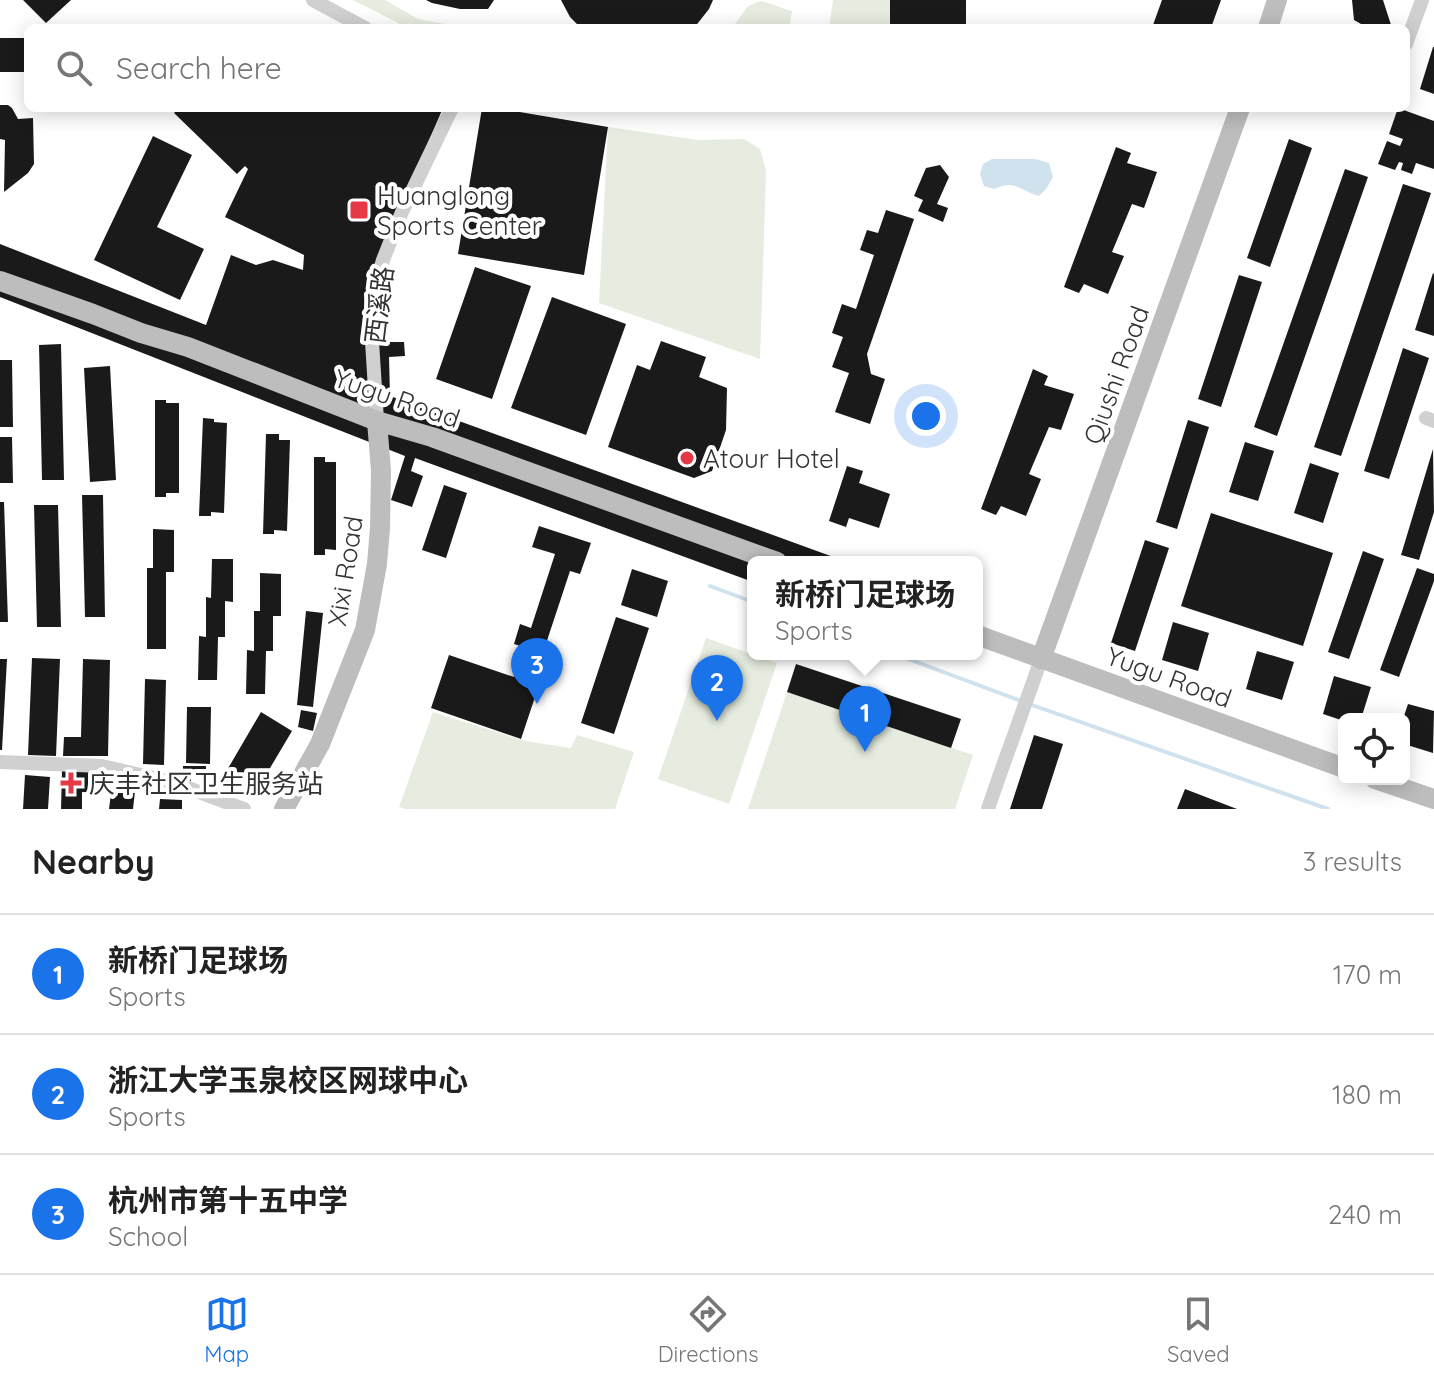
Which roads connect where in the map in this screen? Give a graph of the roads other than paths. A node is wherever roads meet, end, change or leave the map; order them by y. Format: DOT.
graph roads {
  1 [pos="313,0"];
  2 [pos="1277,0"];
  3 [pos="1422,0"];
  4 [pos="358,24"];
  5 [pos="1269,24"];
  6 [pos="1410,33"];
  7 [pos="450,112"];
  8 [pos="1239,112"];
  9 [pos="0,281"];
  10 [pos="377,421"];
  11 [pos="760,556"];
  12 [pos="983,637"];
  13 [pos="1041,659"];
  14 [pos="1016,732"];
  15 [pos="0,762"];
  16 [pos="1338,766"];
  17 [pos="1393,785"];
  18 [pos="1434,799"];
  19 [pos="244,809"];
  20 [pos="284,809"];
  21 [pos="988,809"];
  22 [pos="996,809"];
  1 -- 4 [label="street"];
  2 -- 5 [label="main road"];
  3 -- 6 [label="street"];
  7 -- 10 [label="street, 西溪路"];
  8 -- 13 [label="main road, Qiushi Road"];
  9 -- 10 [label="main road, Yugu Road"];
  10 -- 11 [label="main road, Yugu Road"];
  10 -- 20 [label="main road, Xixi Road"];
  12 -- 13 [label="main road, Yugu Road"];
  13 -- 14 [label="street"];
  13 -- 16 [label="main road, Yugu Road"];
  14 -- 21 [label="street"];
  14 -- 22 [label="street"];
  15 -- 19 [label="street"];
  17 -- 18 [label="main road"];
}
